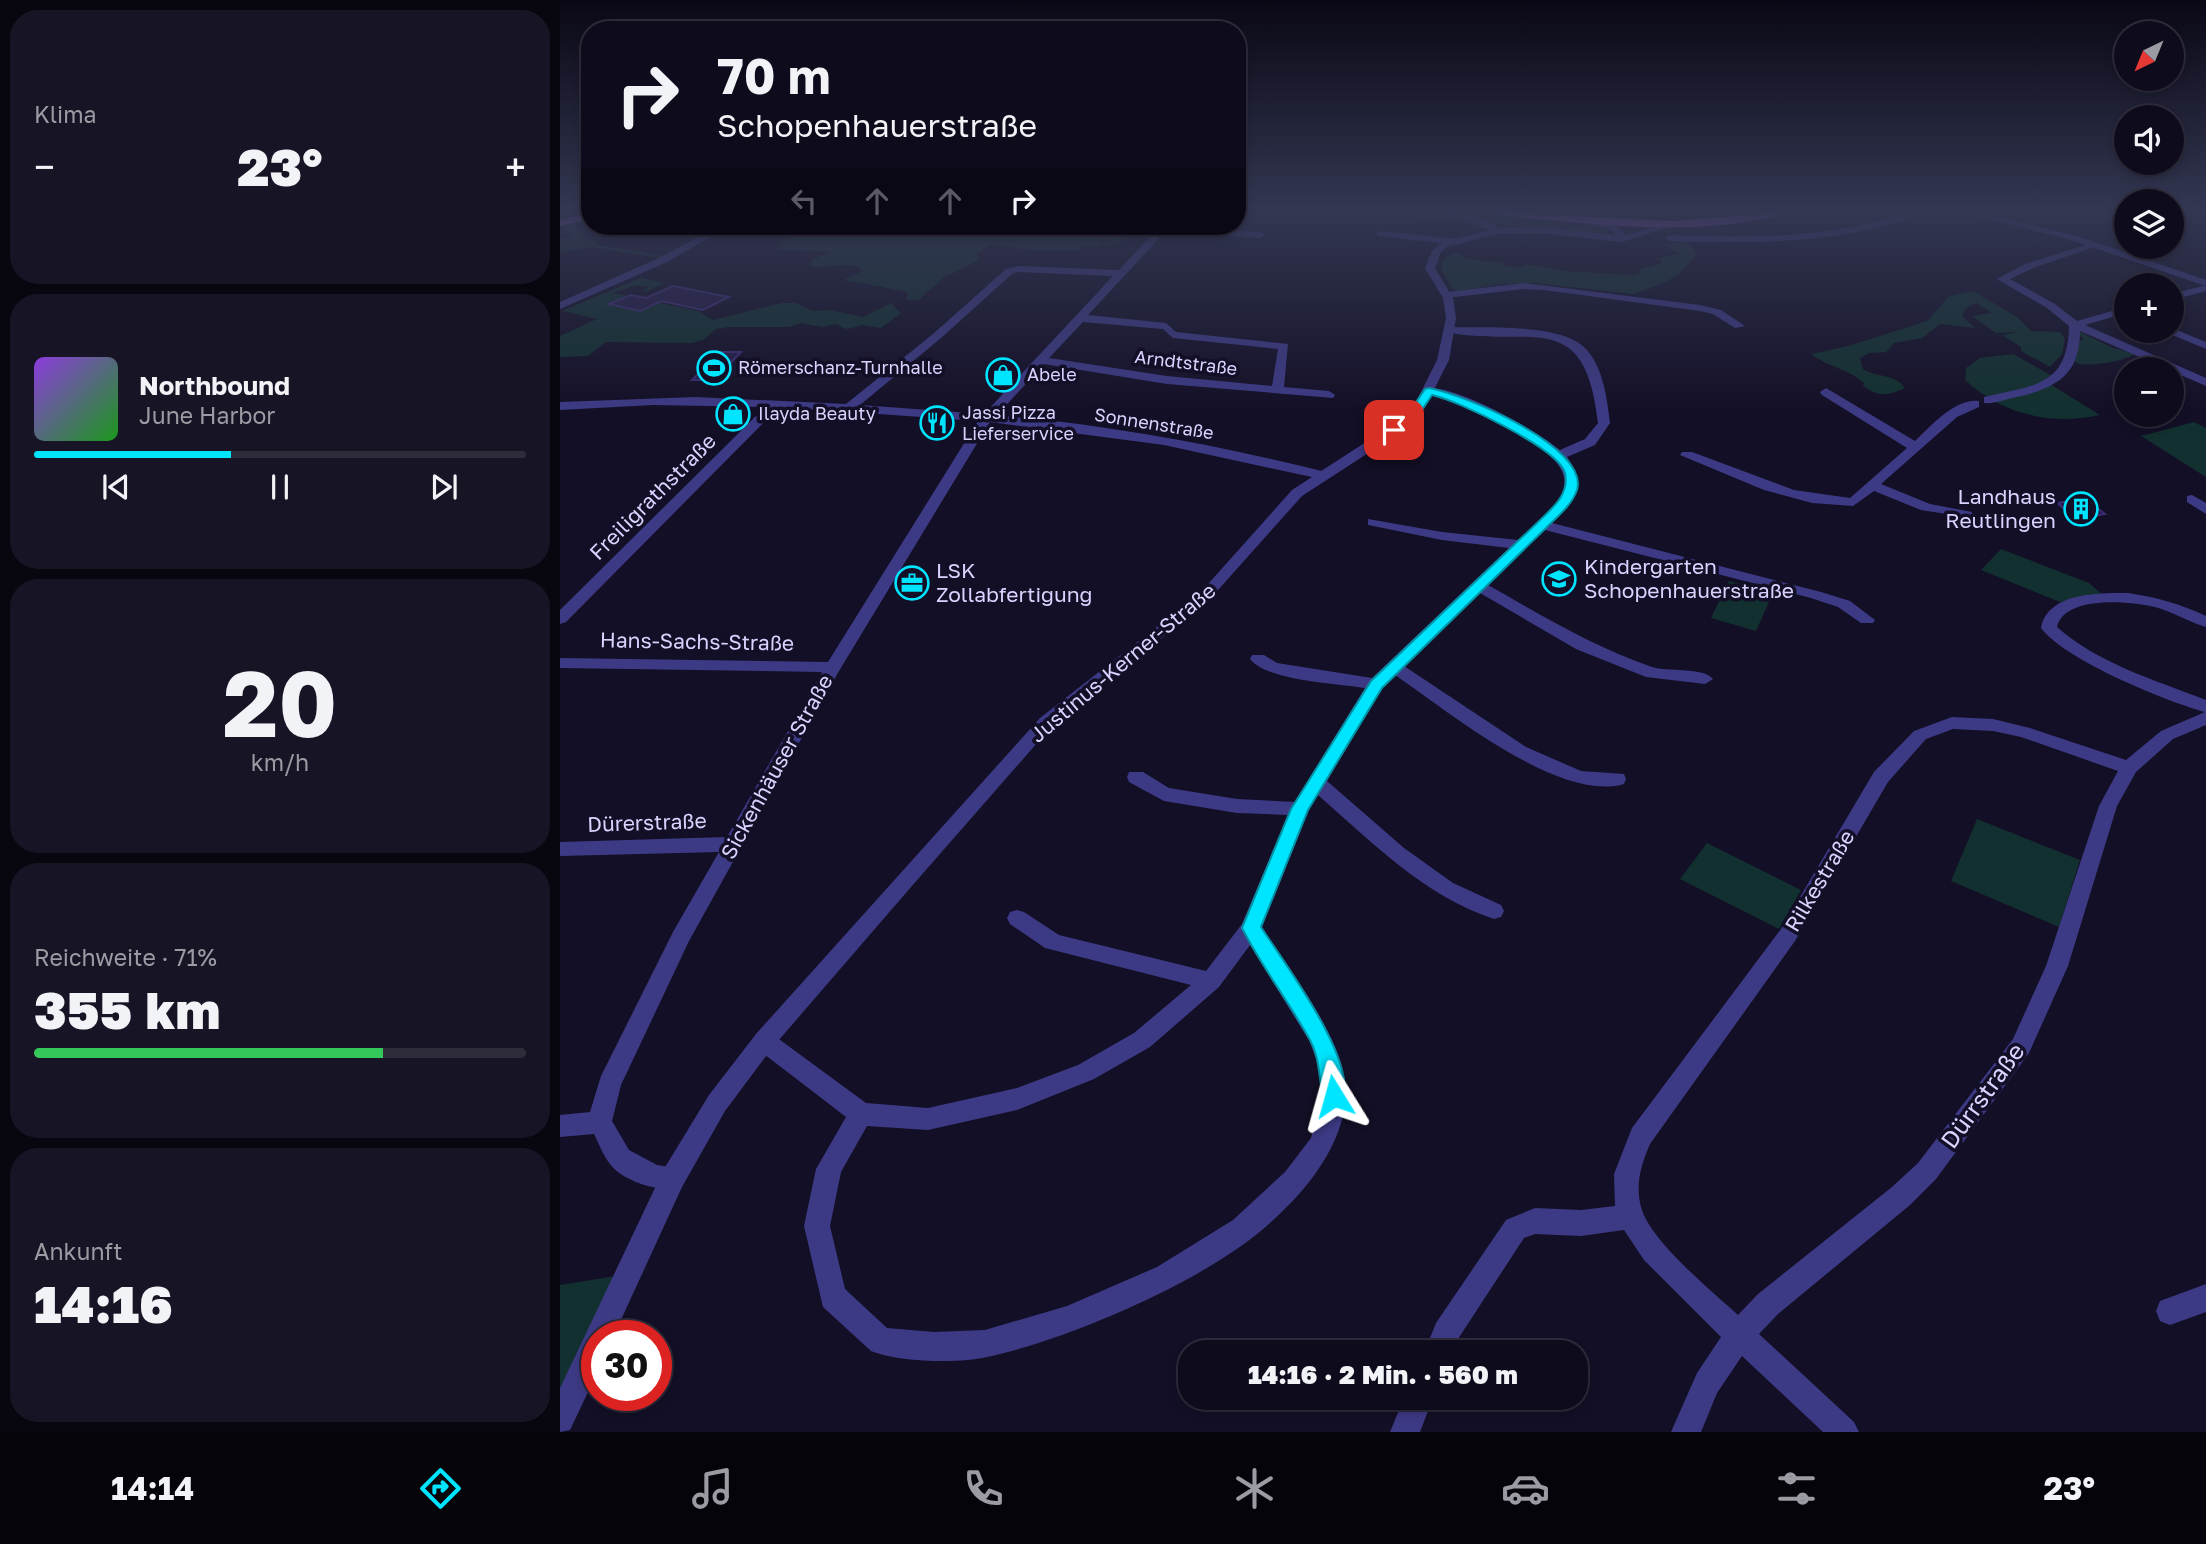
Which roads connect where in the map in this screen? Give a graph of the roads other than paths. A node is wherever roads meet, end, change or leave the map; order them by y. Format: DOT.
graph roads {
  1 [pos="621,279"];
  2 [pos="1001,279"];
  3 [pos="1118,279"];
  4 [pos="1435,279"];
  5 [pos="2002,279"];
  6 [pos="2187,279"];
  7 [pos="2206,286"];
  8 [pos="2184,293"];
  9 [pos="1446,295"];
  10 [pos="560,306"];
  11 [pos="2114,314"];
  12 [pos="1080,318"];
  13 [pos="2075,325"];
  14 [pos="1739,326"];
  15 [pos="1450,330"];
  16 [pos="2184,337"];
  17 [pos="2206,346"];
  18 [pos="1039,360"];
  19 [pos="2203,377"];
  20 [pos="2184,379"];
  21 [pos="1277,391"];
  22 [pos="1429,391"];
  23 [pos="1826,392"];
  24 [pos="1329,396"];
  25 [pos="1988,400"];
  26 [pos="775,404"];
  27 [pos="1975,404"];
  28 [pos="560,406"];
  29 [pos="849,408"];
  30 [pos="986,417"];
  31 [pos="1917,448"];
  32 [pos="1687,455"];
  33 [pos="1558,456"];
  34 [pos="1321,475"];
  35 [pos="1874,486"];
  36 [pos="2192,499"];
  37 [pos="2206,510"];
  38 [pos="1967,515"];
  39 [pos="1373,522"];
  40 [pos="1542,525"];
  41 [pos="1521,545"];
  42 [pos="1478,586"];
  43 [pos="560,619"];
  44 [pos="1867,620"];
  45 [pos="2206,622"];
  46 [pos="1258,659"];
  47 [pos="560,663"];
  48 [pos="834,667"];
  49 [pos="1394,667"];
  50 [pos="1705,679"];
  51 [pos="1376,684"];
  52 [pos="2206,707"];
  53 [pos="2206,718"];
  54 [pos="2129,768"];
  55 [pos="1136,777"];
  56 [pos="1617,779"];
  57 [pos="1316,782"];
  58 [pos="1300,809"];
  59 [pos="735,844"];
  60 [pos="560,849"];
  61 [pos="1494,911"];
  62 [pos="1017,918"];
  63 [pos="1251,928"];
  64 [pos="1211,981"];
  65 [pos="764,1041"];
  66 [pos="861,1114"];
  67 [pos="600,1122"];
  68 [pos="560,1126"];
  69 [pos="673,1178"];
  70 [pos="1630,1216"];
  71 [pos="2206,1298"];
  72 [pos="2170,1311"];
  73 [pos="607,1320"];
  74 [pos="1740,1334"];
  75 [pos="1443,1340"];
  76 [pos="581,1375"];
  77 [pos="1414,1410"];
  78 [pos="560,1420"];
  79 [pos="1405,1432"];
  80 [pos="1685,1432"];
  81 [pos="1844,1432"];
  1 -- 10 [label="street"];
  2 -- 29 [label="street"];
  3 -- 12 [label="street, Sickenhäuser Straße"];
  4 -- 9 [label="street, Justinus-Kerner-Straße"];
  5 -- 13 [label="street"];
  6 -- 7 [label="street"];
  7 -- 8 [label="street"];
  9 -- 14 [label="street"];
  9 -- 15 [label="street, Justinus-Kerner-Straße"];
  11 -- 13 [label="street"];
  12 -- 18 [label="street, Sickenhäuser Straße"];
  12 -- 21 [label="street"];
  13 -- 19 [label="street"];
  13 -- 25 [label="street"];
  15 -- 22 [label="street, Justinus-Kerner-Straße"];
  15 -- 33 [label="street"];
  16 -- 17 [label="street"];
  18 -- 21 [label="street, Arndtstraße"];
  18 -- 30 [label="street, Sickenhäuser Straße"];
  19 -- 20 [label="street"];
  21 -- 24 [label="street, Arndtstraße"];
  22 -- 33 [label="street"];
  22 -- 34 [label="street, Justinus-Kerner-Straße"];
  23 -- 31 [label="street"];
  26 -- 28 [label="street, Sonnenstraße"];
  26 -- 29 [label="street, Sonnenstraße"];
  26 -- 43 [label="street, Freiligrathstraße"];
  27 -- 31 [label="street"];
  29 -- 30 [label="street, Sonnenstraße"];
  30 -- 34 [label="street, Sonnenstraße"];
  30 -- 48 [label="street, Sickenhäuser Straße"];
  31 -- 35 [label="street"];
  32 -- 35 [label="street"];
  33 -- 40 [label="street"];
  34 -- 65 [label="street, Justinus-Kerner-Straße"];
  35 -- 38 [label="street"];
  36 -- 37 [label="street"];
  39 -- 41 [label="street"];
  40 -- 41 [label="street"];
  40 -- 44 [label="street"];
  41 -- 42 [label="street"];
  42 -- 49 [label="street"];
  42 -- 50 [label="street"];
  45 -- 52 [label="street"];
  46 -- 51 [label="street"];
  47 -- 48 [label="street, Hans-Sachs-Straße"];
  48 -- 59 [label="street, Sickenhäuser Straße"];
  49 -- 51 [label="street"];
  49 -- 56 [label="street"];
  51 -- 57 [label="street"];
  53 -- 54 [label="street, Dürrstraße"];
  54 -- 70 [label="street, Rilkestraße"];
  54 -- 74 [label="street, Dürrstraße"];
  55 -- 58 [label="street"];
  57 -- 58 [label="street"];
  57 -- 61 [label="street"];
  58 -- 63 [label="street"];
  59 -- 60 [label="street, Dürerstraße"];
  59 -- 67 [label="street, Sickenhäuser Straße"];
  62 -- 64 [label="street"];
  63 -- 64 [label="street"];
  63 -- 66 [label="street"];
  64 -- 66 [label="street"];
  65 -- 66 [label="street"];
  65 -- 69 [label="street, Justinus-Kerner-Straße"];
  67 -- 68 [label="street"];
  67 -- 69 [label="street"];
  69 -- 73 [label="street"];
  70 -- 74 [label="street, Rilkestraße"];
  70 -- 75 [label="street"];
  71 -- 72 [label="street"];
  74 -- 80 [label="street, Dürrstraße"];
  74 -- 81 [label="street, Rilkestraße"];
  76 -- 78 [label="street"];
  77 -- 79 [label="street"];
}
